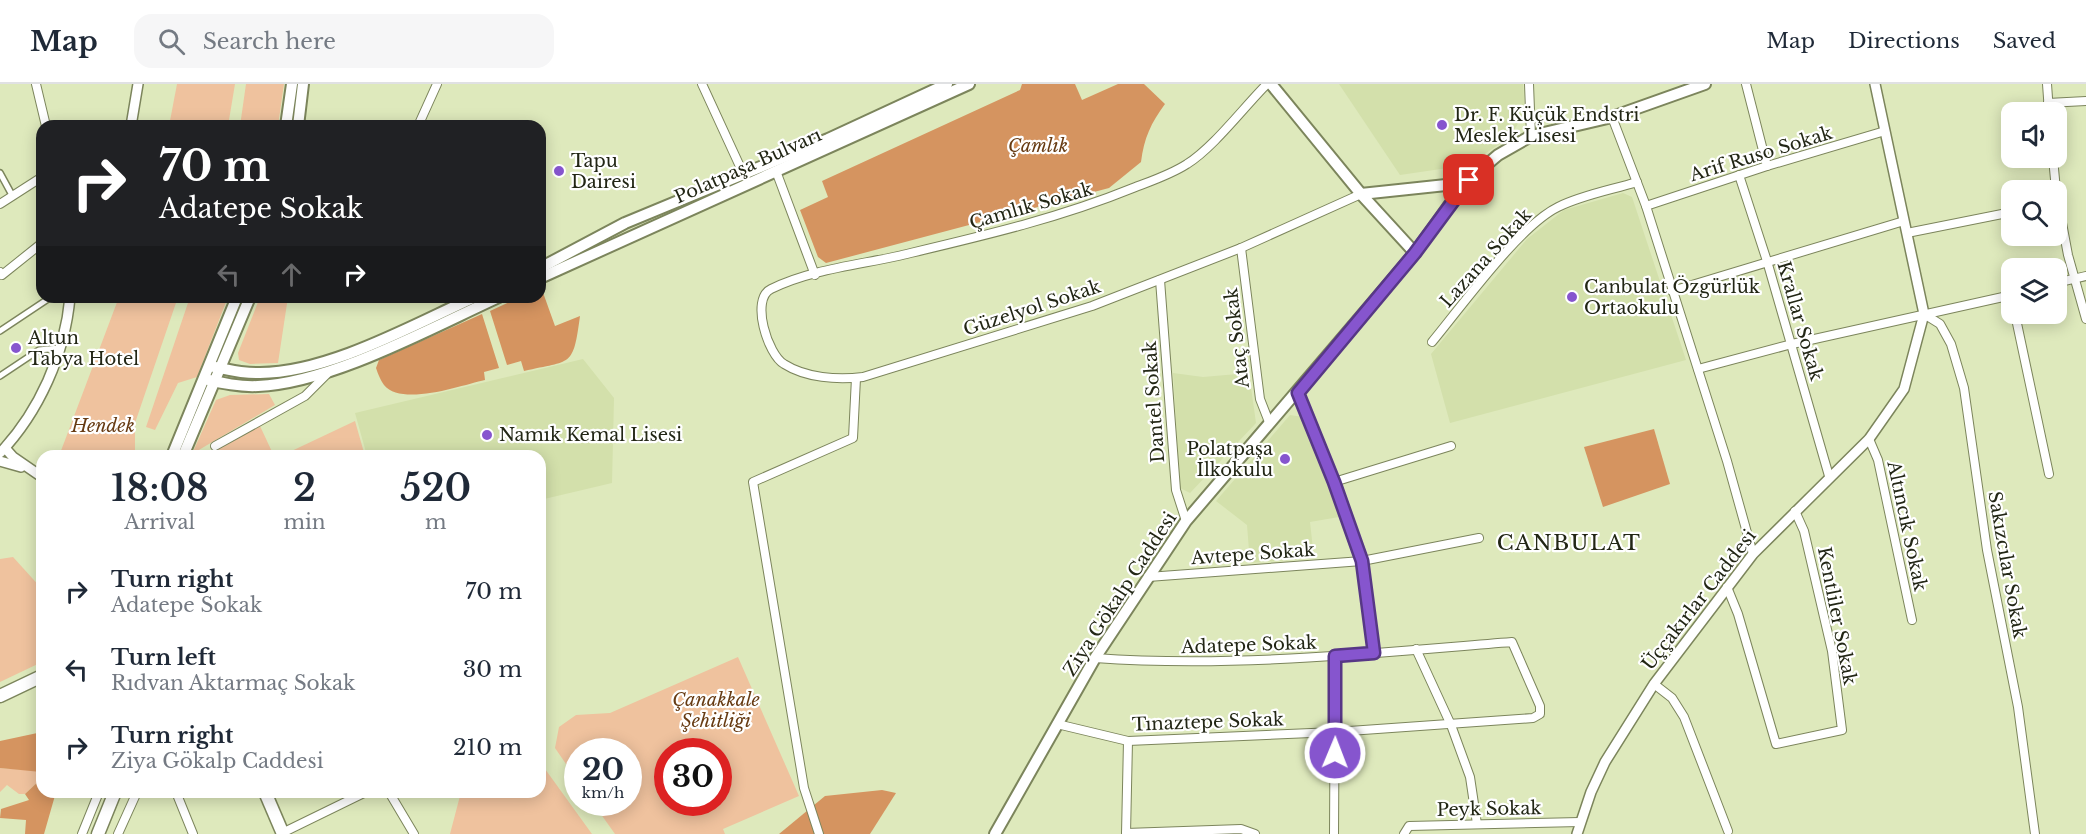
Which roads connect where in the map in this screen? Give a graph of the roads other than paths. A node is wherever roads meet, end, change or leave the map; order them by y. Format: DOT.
graph roads {
  1 [pos="36,84"];
  2 [pos="138,84"];
  3 [pos="292,84"];
  4 [pos="303,84"];
  5 [pos="437,84"];
  6 [pos="702,84"];
  7 [pos="947,84"];
  8 [pos="969,84"];
  9 [pos="1267,84"];
  10 [pos="1271,84"];
  11 [pos="1529,84"];
  12 [pos="1705,84"];
  13 [pos="1746,84"];
  14 [pos="1875,84"];
  15 [pos="2047,84"];
  16 [pos="2086,101"];
  17 [pos="2048,102"];
  18 [pos="2067,102"];
  19 [pos="1612,117"];
  20 [pos="45,120"];
  21 [pos="132,120"];
  22 [pos="287,120"];
  23 [pos="299,120"];
  24 [pos="421,120"];
  25 [pos="1885,131"];
  26 [pos="1531,136"];
  27 [pos="1767,166"];
  28 [pos="776,171"];
  29 [pos="0,173"];
  30 [pos="743,174"];
  31 [pos="1739,175"];
  32 [pos="36,181"];
  33 [pos="1637,182"];
  34 [pos="1465,183"];
  35 [pos="1361,194"];
  36 [pos="12,195"];
  37 [pos="0,204"];
  38 [pos="1646,206"];
  39 [pos="2001,214"];
  40 [pos="1904,221"];
  41 [pos="1907,233"];
  42 [pos="2067,242"];
  43 [pos="36,248"];
  44 [pos="1241,248"];
  45 [pos="1415,253"];
  46 [pos="1767,261"];
  47 [pos="546,270"];
  48 [pos="546,270"];
  49 [pos="1,274"];
  50 [pos="815,275"];
  51 [pos="2086,276"];
  52 [pos="2076,278"];
  53 [pos="1160,280"];
  54 [pos="2067,280"];
  55 [pos="770,290"];
  56 [pos="1672,291"];
  57 [pos="2001,297"];
  58 [pos="42,303"];
  59 [pos="69,303"];
  60 [pos="235,303"];
  61 [pos="248,303"];
  62 [pos="461,303"];
  63 [pos="485,303"];
  64 [pos="1924,314"];
  65 [pos="2086,319"];
  66 [pos="2017,324"];
  67 [pos="1,329"];
  68 [pos="1432,342"];
  69 [pos="1792,344"];
  70 [pos="59,348"];
  71 [pos="210,366"];
  72 [pos="221,368"];
  73 [pos="1698,369"];
  74 [pos="331,370"];
  75 [pos="0,376"];
  76 [pos="856,378"];
  77 [pos="204,379"];
  78 [pos="216,382"];
  79 [pos="1298,393"];
  80 [pos="1269,422"];
  81 [pos="1869,440"];
  82 [pos="215,446"];
  83 [pos="1451,446"];
  84 [pos="2,448"];
  85 [pos="174,450"];
  86 [pos="186,450"];
  87 [pos="0,461"];
  88 [pos="29,470"];
  89 [pos="36,474"];
  90 [pos="2049,474"];
  91 [pos="1829,476"];
  92 [pos="1334,482"];
  93 [pos="1795,511"];
  94 [pos="1186,520"];
  95 [pos="1479,538"];
  96 [pos="1753,554"];
  97 [pos="1362,561"];
  98 [pos="1147,577"];
  99 [pos="1727,587"];
  100 [pos="1912,620"];
  101 [pos="1416,649"];
  102 [pos="1374,653"];
  103 [pos="1335,656"];
  104 [pos="1095,658"];
  105 [pos="36,679"];
  106 [pos="1654,684"];
  107 [pos="0,696"];
  108 [pos="1540,714"];
  109 [pos="1057,724"];
  110 [pos="1451,725"];
  111 [pos="1335,732"];
  112 [pos="1128,741"];
  113 [pos="97,798"];
  114 [pos="113,798"];
  115 [pos="134,798"];
  116 [pos="178,798"];
  117 [pos="268,798"];
  118 [pos="354,798"];
  119 [pos="393,798"];
  120 [pos="1580,822"];
  121 [pos="1477,824"];
  122 [pos="1728,831"];
  123 [pos="82,834"];
  124 [pos="98,834"];
  125 [pos="118,834"];
  126 [pos="193,834"];
  127 [pos="283,834"];
  128 [pos="414,834"];
  129 [pos="819,834"];
  130 [pos="994,834"];
  131 [pos="1126,834"];
  132 [pos="1255,834"];
  133 [pos="1334,834"];
  134 [pos="1404,834"];
  135 [pos="1577,834"];
  136 [pos="2035,834"];
  1 -- 20 [label="street"];
  2 -- 21 [label="street"];
  3 -- 22 [label="main road"];
  4 -- 23 [label="main road"];
  5 -- 24 [label="street"];
  6 -- 30 [label="street"];
  7 -- 30 [label="main road, Polatpaşa Bulvarı"];
  8 -- 28 [label="main road, Polatpaşa Bulvarı"];
  9 -- 50 [label="street, Çamlık Sokak"];
  10 -- 35 [label="main road"];
  11 -- 26 [label="street"];
  12 -- 19 [label="main road, Ziya Gökalp Caddesi"];
  13 -- 27 [label="street"];
  14 -- 25 [label="street"];
  15 -- 17 [label="street"];
  16 -- 18 [label="street"];
  19 -- 26 [label="main road, Ziya Gökalp Caddesi"];
  19 -- 33 [label="street"];
  25 -- 27 [label="street, Arif Ruso Sokak"];
  25 -- 40 [label="street"];
  26 -- 34 [label="main road, Ziya Gökalp Caddesi"];
  27 -- 31 [label="street, Arif Ruso Sokak"];
  28 -- 48 [label="main road, Polatpaşa Bulvarı"];
  28 -- 50 [label="street"];
  29 -- 36 [label="street"];
  30 -- 47 [label="main road, Polatpaşa Bulvarı"];
  31 -- 38 [label="street, Arif Ruso Sokak"];
  31 -- 46 [label="street, Krallar Sokak"];
  32 -- 36 [label="street"];
  33 -- 38 [label="street"];
  33 -- 68 [label="street, Lazana Sokak"];
  34 -- 35 [label="main road"];
  34 -- 45 [label="main road, Ziya Gökalp Caddesi"];
  35 -- 44 [label="street, Güzelyol Sokak"];
  35 -- 45 [label="main road"];
  36 -- 37 [label="street"];
  38 -- 56 [label="street"];
  39 -- 41 [label="street"];
  40 -- 41 [label="street"];
  40 -- 46 [label="street"];
  41 -- 64 [label="street"];
  42 -- 52 [label="street"];
  43 -- 49 [label="street"];
  44 -- 53 [label="street, Güzelyol Sokak"];
  44 -- 80 [label="street, Ataç Sokak"];
  45 -- 79 [label="main road, Ziya Gökalp Caddesi"];
  46 -- 56 [label="street"];
  46 -- 69 [label="street, Krallar Sokak"];
  50 -- 55 [label="street, Çamlık Sokak"];
  51 -- 52 [label="street"];
  52 -- 54 [label="street"];
  52 -- 65 [label="street"];
  53 -- 76 [label="street, Güzelyol Sokak"];
  53 -- 94 [label="street, Dantel Sokak"];
  55 -- 76 [label="street, Güzelyol Sokak"];
  56 -- 73 [label="street"];
  57 -- 64 [label="street"];
  58 -- 67 [label="street"];
  59 -- 70 [label="street"];
  60 -- 71 [label="main road"];
  61 -- 72 [label="main road"];
  62 -- 72 [label="main road"];
  63 -- 74 [label="main road"];
  64 -- 69 [label="street"];
  64 -- 81 [label="street, Üççakırlar Caddesi"];
  64 -- 136 [label="street, Sakızcılar Sokak"];
  66 -- 90 [label="street"];
  69 -- 73 [label="street"];
  69 -- 91 [label="street, Krallar Sokak"];
  70 -- 75 [label="street"];
  70 -- 84 [label="street"];
  71 -- 72 [label="main road"];
  71 -- 77 [label="main road"];
  72 -- 78 [label="main road"];
  73 -- 96 [label="street"];
  74 -- 78 [label="main road"];
  74 -- 82 [label="street"];
  76 -- 129 [label="street"];
  77 -- 78 [label="main road"];
  77 -- 85 [label="main road"];
  78 -- 86 [label="main road"];
  79 -- 80 [label="main road, Ziya Gökalp Caddesi"];
  79 -- 92 [label="street"];
  80 -- 94 [label="main road, Ziya Gökalp Caddesi"];
  81 -- 91 [label="street, Üççakırlar Caddesi"];
  81 -- 100 [label="street, Altıncık Sokak"];
  83 -- 92 [label="street"];
  84 -- 88 [label="street"];
  87 -- 88 [label="street"];
  88 -- 89 [label="street"];
  91 -- 93 [label="street, Üççakırlar Caddesi"];
  92 -- 97 [label="street"];
  93 -- 96 [label="street, Üççakırlar Caddesi"];
  93 -- 99 [label="street, Kentliler Sokak"];
  94 -- 98 [label="main road, Ziya Gökalp Caddesi"];
  95 -- 97 [label="street, Avtepe Sokak"];
  96 -- 99 [label="street, Üççakırlar Caddesi"];
  97 -- 98 [label="street, Avtepe Sokak"];
  97 -- 102 [label="street"];
  98 -- 104 [label="main road, Ziya Gökalp Caddesi"];
  99 -- 106 [label="street, Üççakırlar Caddesi"];
  101 -- 102 [label="street, Adatepe Sokak"];
  101 -- 108 [label="street, Adatepe Sokak"];
  101 -- 110 [label="street"];
  102 -- 103 [label="street, Adatepe Sokak"];
  103 -- 104 [label="street, Adatepe Sokak"];
  103 -- 111 [label="street"];
  104 -- 109 [label="main road, Ziya Gökalp Caddesi"];
  105 -- 107 [label="main road"];
  106 -- 120 [label="street, Üççakırlar Caddesi"];
  106 -- 122 [label="street"];
  108 -- 110 [label="street, Tınaztepe Sokak"];
  109 -- 112 [label="street, Tınaztepe Sokak"];
  109 -- 130 [label="main road, Ziya Gökalp Caddesi"];
  110 -- 111 [label="street, Tınaztepe Sokak"];
  110 -- 121 [label="street"];
  111 -- 112 [label="street, Tınaztepe Sokak"];
  111 -- 133 [label="street"];
  112 -- 131 [label="street"];
  113 -- 123 [label="street"];
  114 -- 124 [label="main road"];
  115 -- 125 [label="street"];
  116 -- 126 [label="street"];
  117 -- 127 [label="main road"];
  118 -- 127 [label="street"];
  119 -- 128 [label="street"];
  120 -- 121 [label="street, Peyk Sokak"];
  120 -- 135 [label="street, Üççakırlar Caddesi"];
  121 -- 134 [label="street, Peyk Sokak"];
  131 -- 132 [label="street"];
}
